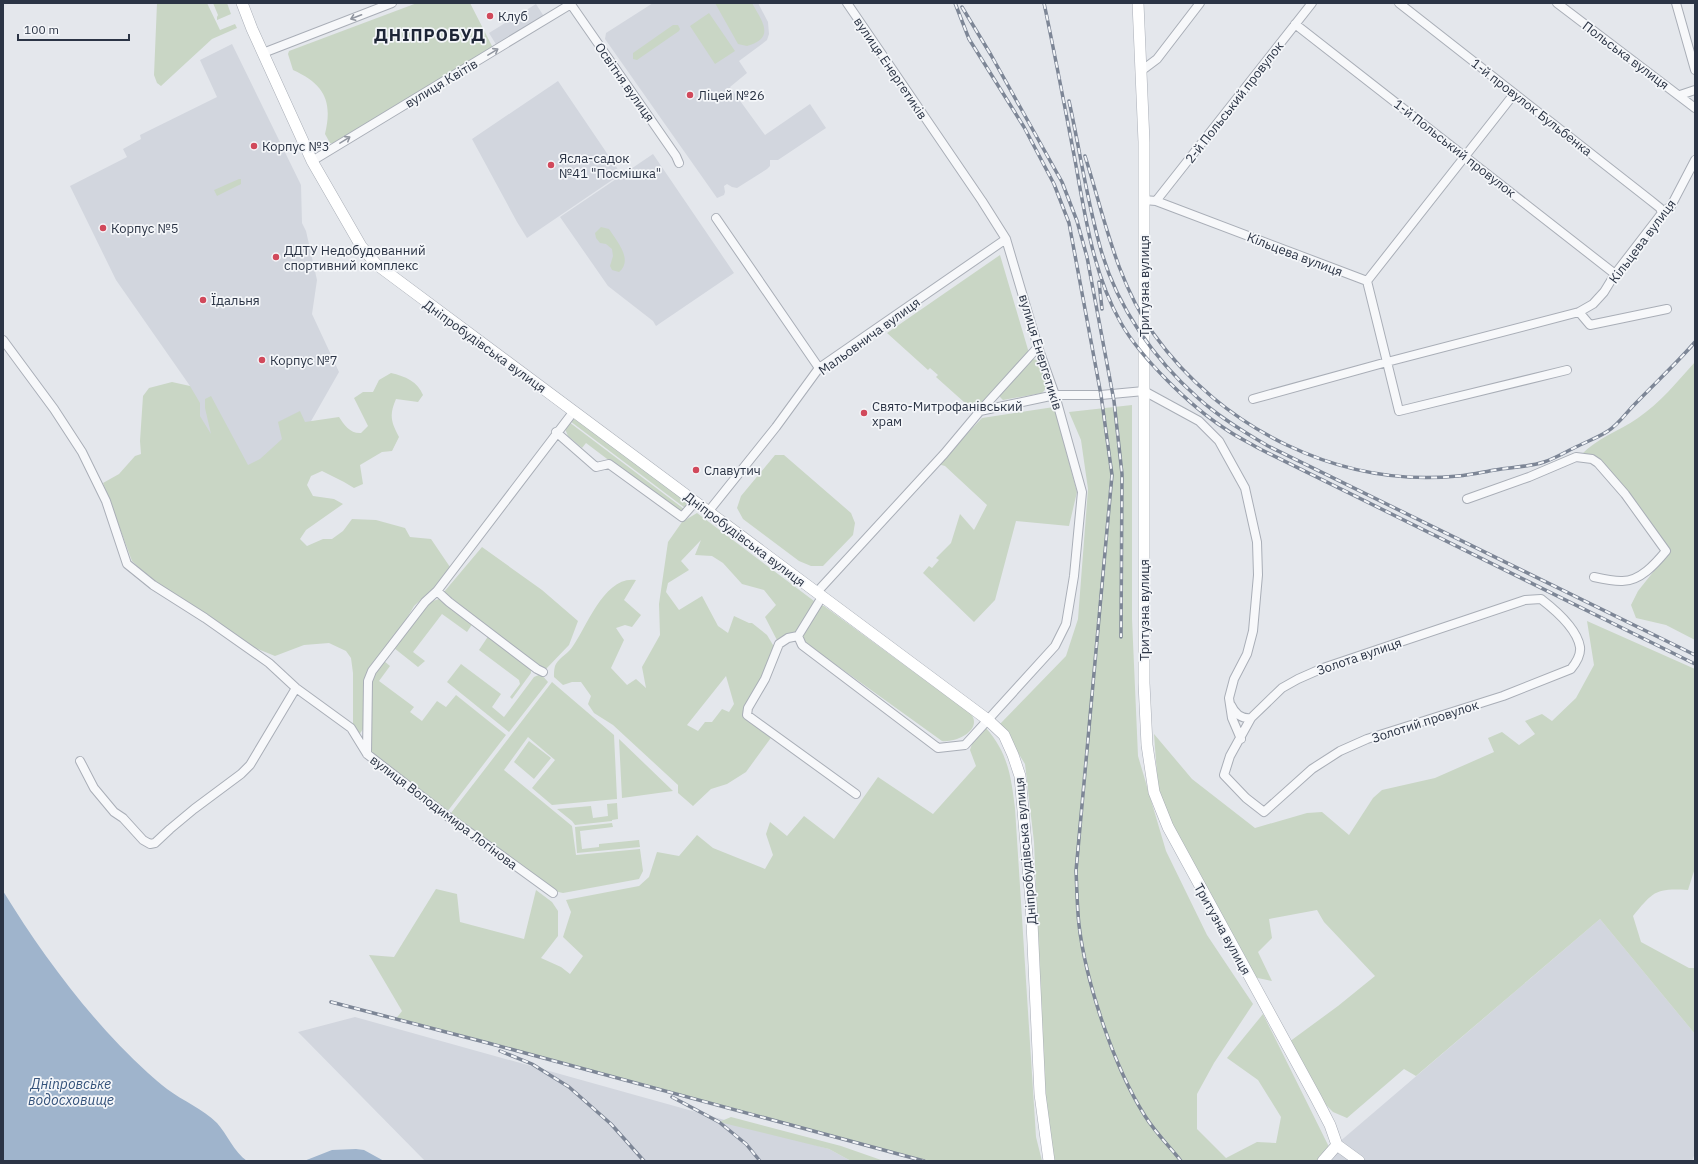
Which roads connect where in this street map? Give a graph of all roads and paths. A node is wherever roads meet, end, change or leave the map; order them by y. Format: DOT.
graph roads {
  1 [pos="242,3"];
  2 [pos="392,3"];
  3 [pos="846,3"];
  4 [pos="1138,3"];
  5 [pos="1200,3"];
  6 [pos="1312,3"];
  7 [pos="1399,3"];
  8 [pos="1557,3"];
  9 [pos="1676,3"];
  10 [pos="571,4"];
  11 [pos="1296,24"];
  12 [pos="263,52"];
  13 [pos="1695,70"];
  14 [pos="1141,71"];
  15 [pos="1695,90"];
  16 [pos="1514,94"];
  17 [pos="1680,95"];
  18 [pos="1695,97"];
  19 [pos="1695,104"];
  20 [pos="1695,108"];
  21 [pos="1465,156"];
  22 [pos="1695,160"];
  23 [pos="312,161"];
  24 [pos="679,162"];
  25 [pos="1144,200"];
  26 [pos="1156,201"];
  27 [pos="1662,213"];
  28 [pos="716,218"];
  29 [pos="1006,239"];
  30 [pos="1615,274"];
  31 [pos="1367,281"];
  32 [pos="1668,309"];
  33 [pos="1579,312"];
  34 [pos="3,340"];
  35 [pos="1038,347"];
  36 [pos="1388,362"];
  37 [pos="819,368"];
  38 [pos="1567,370"];
  39 [pos="1144,391"];
  40 [pos="1055,395"];
  41 [pos="1253,399"];
  42 [pos="574,411"];
  43 [pos="980,411"];
  44 [pos="556,432"];
  45 [pos="1467,499"];
  46 [pos="695,502"];
  47 [pos="708,512"];
  48 [pos="1594,577"];
  49 [pos="437,591"];
  50 [pos="819,594"];
  51 [pos="1541,599"];
  52 [pos="798,636"];
  53 [pos="543,672"];
  54 [pos="296,688"];
  55 [pos="1229,698"];
  56 [pos="1251,718"];
  57 [pos="988,720"];
  58 [pos="1241,739"];
  59 [pos="367,754"];
  60 [pos="80,761"];
  61 [pos="1224,775"];
  62 [pos="856,794"];
  63 [pos="553,893"];
  64 [pos="1337,1145"];
  65 [pos="1049,1161"];
  66 [pos="1323,1161"];
  67 [pos="1359,1161"];
  1 -- 12 [label="street, Дніпробудівська вулиця"];
  2 -- 12 [label="street, one-way"];
  3 -- 29 [label="street, вулиця Енергетиків"];
  4 -- 14 [label="street, Тритузна вулиця"];
  5 -- 14 [label="street"];
  6 -- 11 [label="street, 2-й Польський провулок"];
  7 -- 16 [label="street, 1-й провулок Бульбенка"];
  8 -- 17 [label="street, Польська вулиця"];
  9 -- 13 [label="street"];
  23 -- 10 [label="street, вулиця Квітів, one-way"];
  10 -- 24 [label="street, Освітня вулиця"];
  11 -- 21 [label="street, 1-й Польський провулок"];
  11 -- 26 [label="street, 2-й Польський провулок"];
  12 -- 23 [label="street, Дніпробудівська вулиця"];
  14 -- 25 [label="street, Тритузна вулиця"];
  15 -- 17 [label="street"];
  16 -- 21 [label="street"];
  16 -- 27 [label="street, 1-й провулок Бульбенка"];
  17 -- 20 [label="street, Польська вулиця"];
  18 -- 19 [label="street"];
  21 -- 30 [label="street, 1-й Польський провулок"];
  21 -- 31 [label="street"];
  22 -- 27 [label="street, Кільцева вулиця"];
  23 -- 42 [label="street, Дніпробудівська вулиця"];
  25 -- 26 [label="street, Кільцева вулиця"];
  25 -- 39 [label="street, Тритузна вулиця"];
  26 -- 31 [label="street, Кільцева вулиця"];
  27 -- 30 [label="street, Кільцева вулиця"];
  28 -- 37 [label="street"];
  29 -- 35 [label="street, вулиця Енергетиків"];
  29 -- 37 [label="street, Мальовнича вулиця"];
  30 -- 33 [label="street, Кільцева вулиця"];
  31 -- 36 [label="street"];
  32 -- 33 [label="street"];
  33 -- 36 [label="street, Кільцева вулиця"];
  34 -- 54 [label="street, вулиця Володимира Логінова"];
  35 -- 40 [label="street, вулиця Енергетиків"];
  35 -- 43 [label="street"];
  36 -- 38 [label="street"];
  36 -- 41 [label="street, Кільцева вулиця"];
  37 -- 47 [label="street, Мальовнича вулиця"];
  39 -- 40 [label="street"];
  39 -- 55 [label="street"];
  39 -- 64 [label="street, Тритузна вулиця"];
  40 -- 43 [label="street"];
  40 -- 57 [label="street, вулиця Енергетиків"];
  42 -- 44 [label="street"];
  42 -- 46 [label="street, Дніпробудівська вулиця"];
  43 -- 50 [label="street"];
  44 -- 46 [label="street"];
  44 -- 49 [label="street"];
  45 -- 48 [label="street"];
  46 -- 47 [label="street, Дніпробудівська вулиця"];
  47 -- 50 [label="street, Дніпробудівська вулиця"];
  49 -- 53 [label="street"];
  49 -- 59 [label="street"];
  50 -- 52 [label="street"];
  50 -- 57 [label="street, Дніпробудівська вулиця"];
  51 -- 56 [label="street, Золота вулиця"];
  51 -- 61 [label="street, Золотий провулок"];
  52 -- 57 [label="street, вулиця Енергетиків"];
  52 -- 62 [label="street"];
  54 -- 59 [label="street, вулиця Володимира Логінова"];
  54 -- 60 [label="street"];
  55 -- 56 [label="street"];
  55 -- 58 [label="street"];
  56 -- 58 [label="street, Золота вулиця"];
  57 -- 65 [label="street, Дніпробудівська вулиця"];
  58 -- 61 [label="street, Золота вулиця"];
  59 -- 63 [label="street, вулиця Володимира Логінова"];
  64 -- 66 [label="street"];
  64 -- 67 [label="street"];
}
